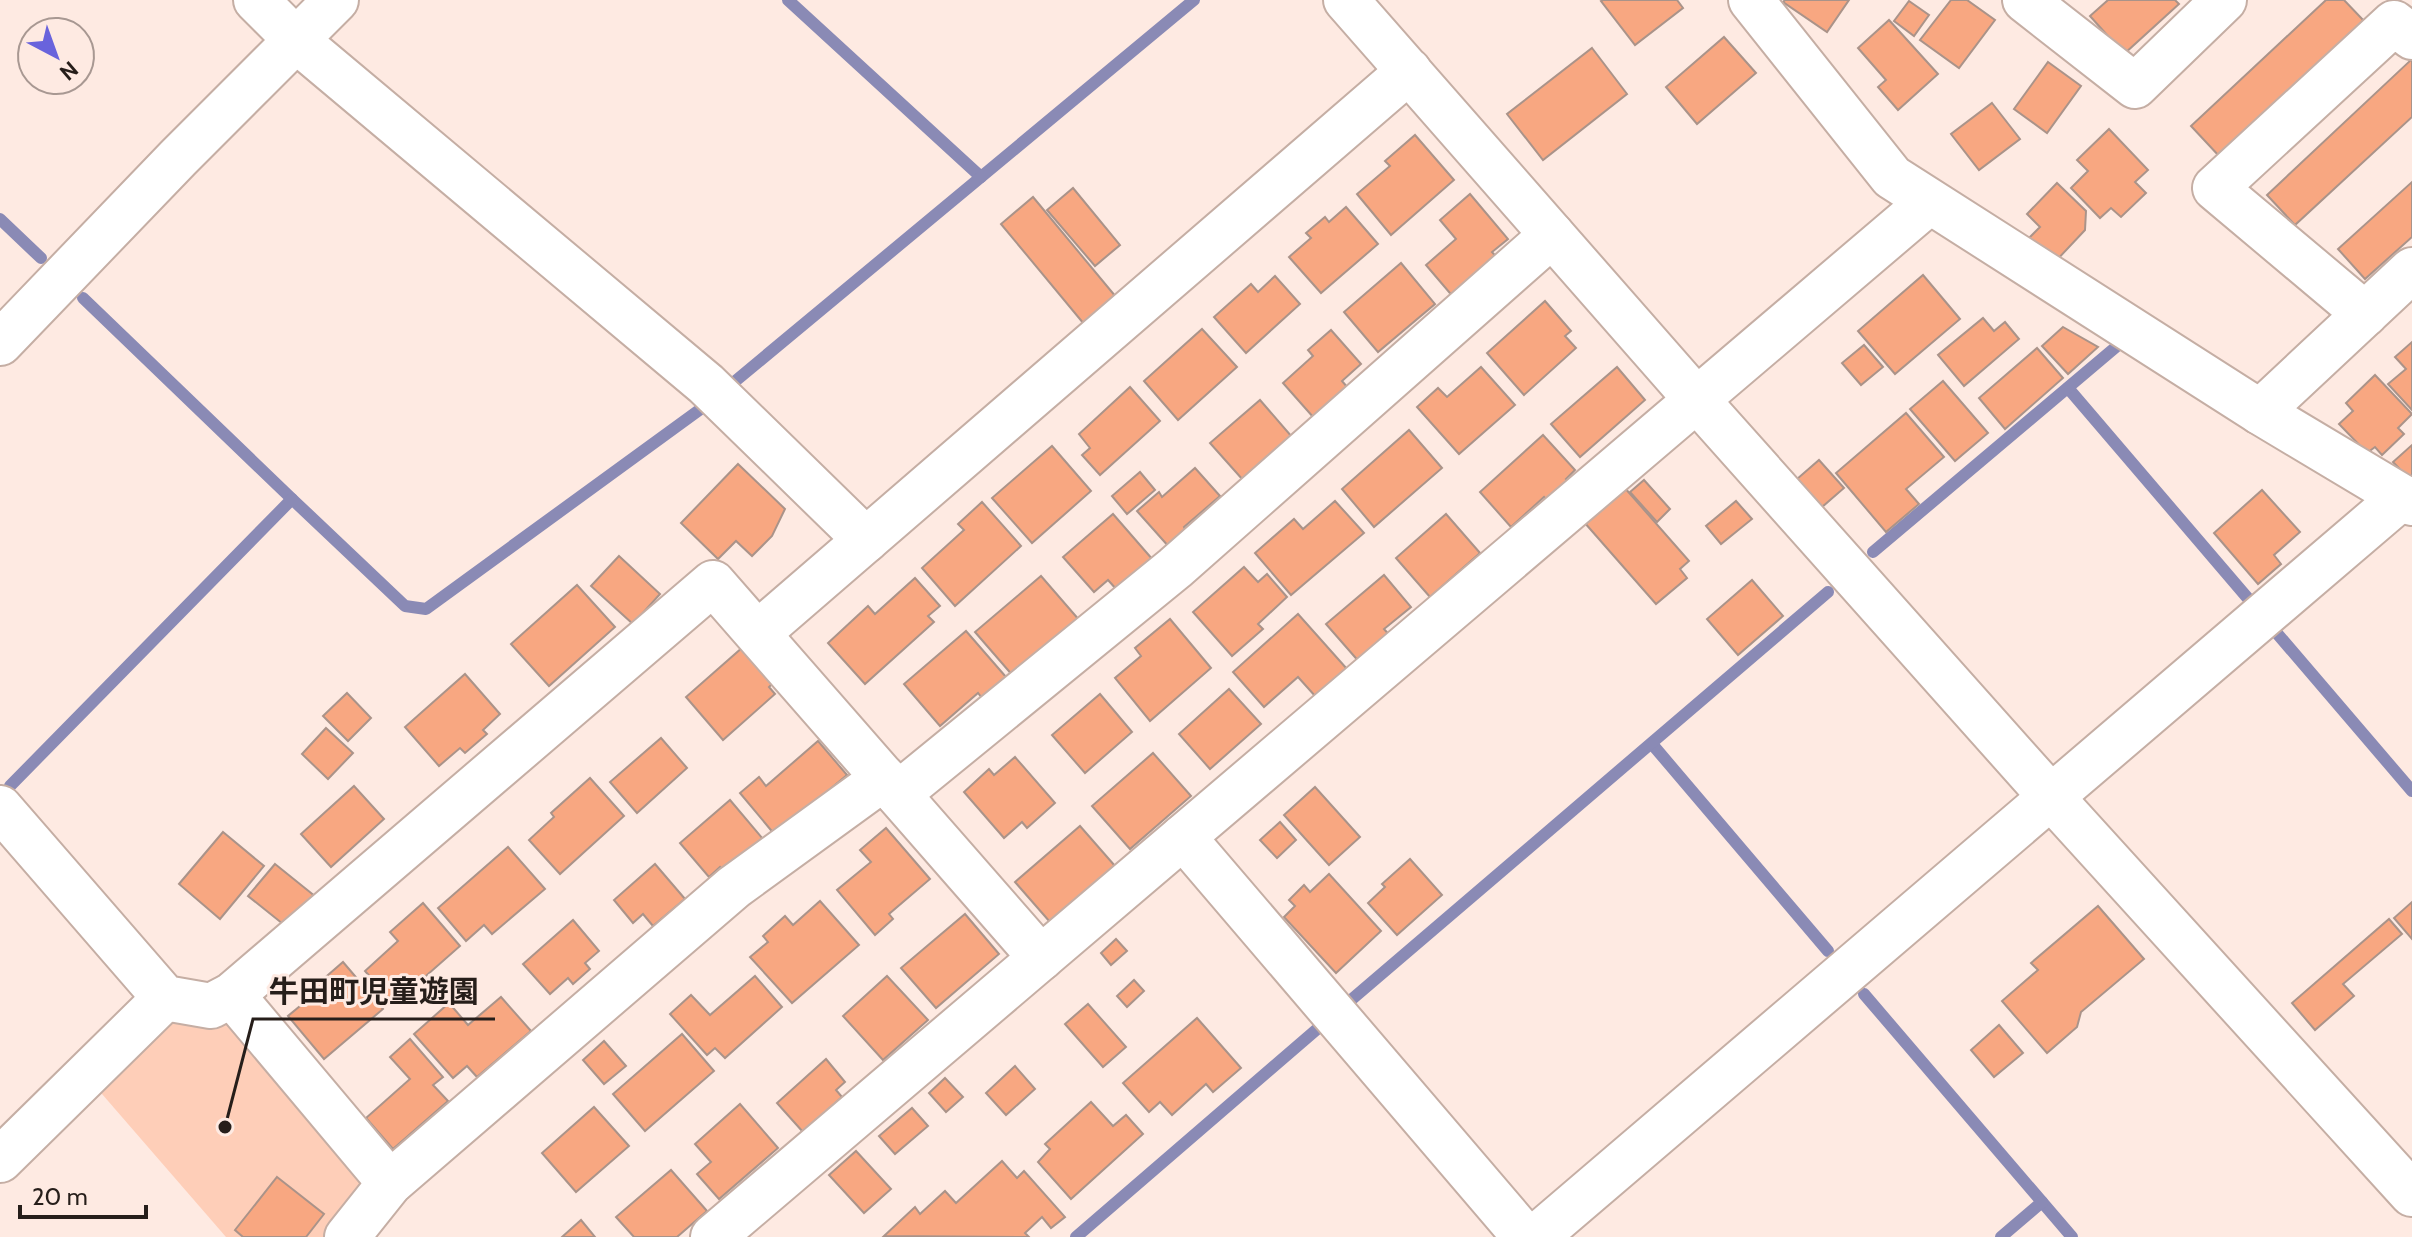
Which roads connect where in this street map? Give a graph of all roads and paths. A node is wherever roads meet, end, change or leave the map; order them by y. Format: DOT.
graph roads {
  1 [pos="256,0"];
  2 [pos="336,0"];
  3 [pos="1346,0"];
  4 [pos="1751,0"];
  5 [pos="2025,0"];
  6 [pos="2224,0"];
  7 [pos="2412,37"];
  8 [pos="296,40"];
  9 [pos="1409,71"];
  10 [pos="1929,202"];
  11 [pos="1552,235"];
  12 [pos="2412,270"];
  13 [pos="2365,314"];
  14 [pos="0,343"];
  15 [pos="1696,399"];
  16 [pos="2260,412"];
  17 [pos="2407,500"];
  18 [pos="866,540"];
  19 [pos="758,633"];
  20 [pos="891,786"];
  21 [pos="2051,797"];
  22 [pos="0,808"];
  23 [pos="1183,837"];
  24 [pos="1041,958"];
  25 [pos="232,995"];
  26 [pos="165,998"];
  27 [pos="0,1160"];
  28 [pos="390,1183"];
  29 [pos="2412,1194"];
  30 [pos="347,1237"];
  31 [pos="713,1237"];
  32 [pos="1525,1237"];
  33 [pos="1536,1237"];
  1 -- 8 [label="street"];
  2 -- 8 [label="street"];
  3 -- 9 [label="street"];
  4 -- 10 [label="street"];
  5 -- 6 [label="street"];
  7 -- 13 [label="street"];
  8 -- 14 [label="street"];
  8 -- 18 [label="street"];
  9 -- 11 [label="street"];
  9 -- 18 [label="street"];
  10 -- 15 [label="street"];
  10 -- 16 [label="street"];
  11 -- 15 [label="street"];
  11 -- 20 [label="street"];
  12 -- 13 [label="street"];
  13 -- 16 [label="street"];
  15 -- 21 [label="street"];
  15 -- 23 [label="street"];
  16 -- 17 [label="street"];
  17 -- 21 [label="street"];
  18 -- 19 [label="street"];
  19 -- 20 [label="street"];
  19 -- 25 [label="street"];
  20 -- 24 [label="street"];
  20 -- 28 [label="street"];
  21 -- 29 [label="street"];
  21 -- 33 [label="street"];
  22 -- 26 [label="street"];
  23 -- 24 [label="street"];
  23 -- 32 [label="street"];
  24 -- 31 [label="street"];
  25 -- 26 [label="street"];
  25 -- 28 [label="street"];
  26 -- 27 [label="street"];
  28 -- 30 [label="street"];
}
